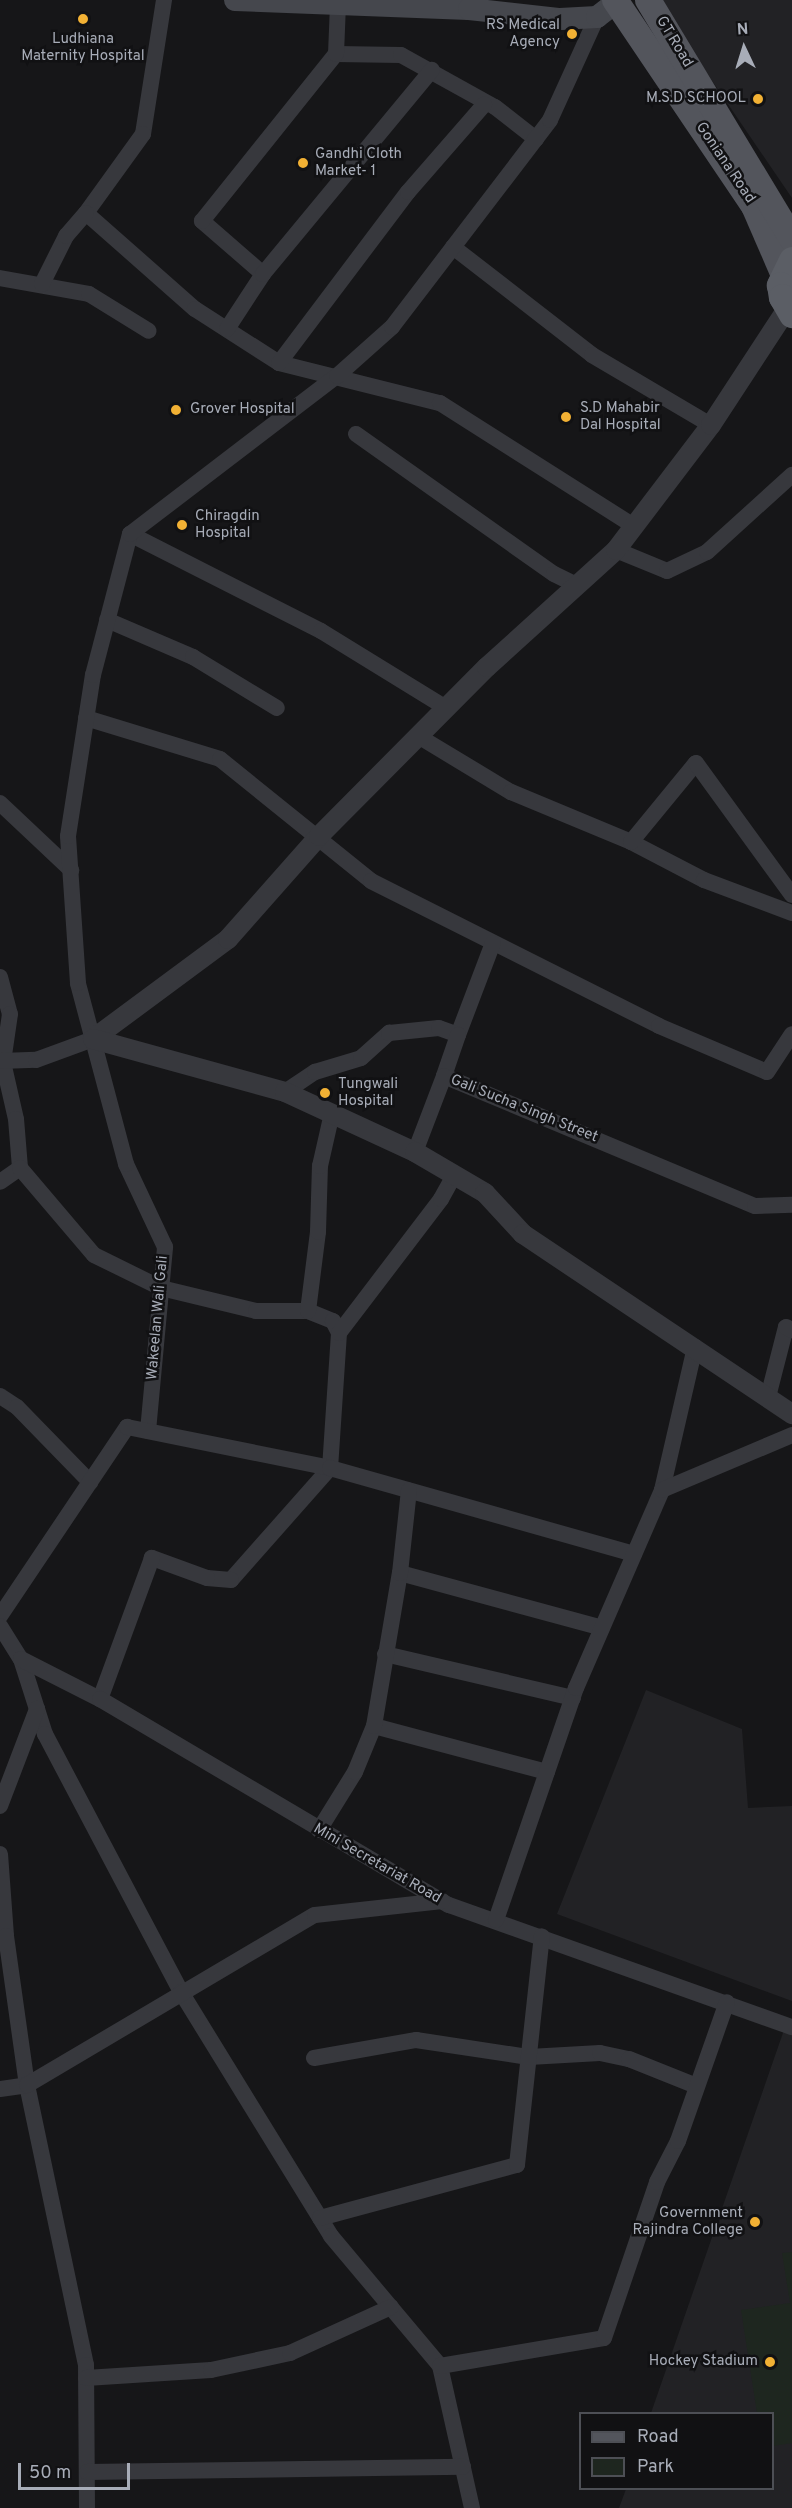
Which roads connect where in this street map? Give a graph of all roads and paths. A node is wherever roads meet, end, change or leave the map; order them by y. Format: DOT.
graph roads {
  1 [pos="165,0"];
  2 [pos="235,0"];
  3 [pos="648,0"];
  4 [pos="338,5"];
  5 [pos="611,5"];
  6 [pos="336,54"];
  7 [pos="432,70"];
  8 [pos="484,105"];
  9 [pos="536,139"];
  10 [pos="86,213"];
  11 [pos="792,239"];
  12 [pos="453,247"];
  13 [pos="788,266"];
  14 [pos="263,274"];
  15 [pos="0,278"];
  16 [pos="42,285"];
  17 [pos="789,311"];
  18 [pos="227,329"];
  19 [pos="149,331"];
  20 [pos="279,363"];
  21 [pos="337,376"];
  22 [pos="711,425"];
  23 [pos="356,434"];
  24 [pos="792,475"];
  25 [pos="634,526"];
  26 [pos="130,534"];
  27 [pos="616,550"];
  28 [pos="577,585"];
  29 [pos="107,620"];
  30 [pos="277,708"];
  31 [pos="446,708"];
  32 [pos="86,718"];
  33 [pos="418,736"];
  34 [pos="0,803"];
  35 [pos="319,836"];
  36 [pos="631,842"];
  37 [pos="71,870"];
  38 [pos="792,895"];
  39 [pos="792,913"];
  40 [pos="493,943"];
  41 [pos="0,977"];
  42 [pos="792,1034"];
  43 [pos="458,1035"];
  44 [pos="93,1039"];
  45 [pos="1,1062"];
  46 [pos="444,1076"];
  47 [pos="285,1092"];
  48 [pos="332,1113"];
  49 [pos="415,1152"];
  50 [pos="20,1168"];
  51 [pos="455,1174"];
  52 [pos="0,1182"];
  53 [pos="792,1205"];
  54 [pos="161,1288"];
  55 [pos="308,1311"];
  56 [pos="792,1330"];
  57 [pos="339,1333"];
  58 [pos="695,1347"];
  59 [pos="0,1396"];
  60 [pos="768,1397"];
  61 [pos="792,1413"];
  62 [pos="148,1431"];
  63 [pos="792,1435"];
  64 [pos="330,1468"];
  65 [pos="90,1482"];
  66 [pos="409,1490"];
  67 [pos="662,1490"];
  68 [pos="634,1554"];
  69 [pos="400,1573"];
  70 [pos="0,1616"];
  71 [pos="0,1626"];
  72 [pos="602,1628"];
  73 [pos="385,1654"];
  74 [pos="21,1659"];
  75 [pos="573,1698"];
  76 [pos="100,1699"];
  77 [pos="37,1709"];
  78 [pos="374,1726"];
  79 [pos="547,1772"];
  80 [pos="0,1806"];
  81 [pos="319,1830"];
  82 [pos="0,1854"];
  83 [pos="442,1901"];
  84 [pos="496,1920"];
  85 [pos="542,1936"];
  86 [pos="181,1992"];
  87 [pos="727,2002"];
  88 [pos="792,2027"];
  89 [pos="529,2057"];
  90 [pos="314,2058"];
  91 [pos="27,2085"];
  92 [pos="694,2085"];
  93 [pos="0,2089"];
  94 [pos="320,2218"];
  95 [pos="391,2307"];
  96 [pos="440,2366"];
  97 [pos="86,2378"];
  98 [pos="463,2467"];
  99 [pos="87,2472"];
  100 [pos="87,2508"];
  101 [pos="472,2508"];
  1 -- 10 [label="street"];
  2 -- 4 [label="main road"];
  3 -- 11 [label="main road, GT Road"];
  4 -- 5 [label="main road"];
  4 -- 6 [label="street"];
  5 -- 9 [label="street"];
  5 -- 13 [label="main road, Goniana Road"];
  6 -- 7 [label="street"];
  6 -- 14 [label="street"];
  7 -- 8 [label="street"];
  7 -- 14 [label="street"];
  8 -- 9 [label="street"];
  8 -- 20 [label="street"];
  9 -- 12 [label="street"];
  10 -- 16 [label="street"];
  10 -- 18 [label="street"];
  12 -- 21 [label="street"];
  12 -- 22 [label="street"];
  13 -- 17 [label="highway"];
  14 -- 18 [label="street"];
  15 -- 16 [label="street"];
  16 -- 19 [label="street"];
  17 -- 22 [label="street"];
  18 -- 20 [label="street"];
  20 -- 21 [label="street"];
  21 -- 25 [label="street"];
  21 -- 26 [label="street"];
  22 -- 25 [label="street"];
  23 -- 28 [label="street"];
  24 -- 27 [label="street"];
  25 -- 27 [label="street"];
  26 -- 29 [label="street, Wakeelan Wali Gali"];
  26 -- 31 [label="street"];
  27 -- 28 [label="street"];
  28 -- 31 [label="street"];
  29 -- 30 [label="street"];
  29 -- 32 [label="street, Wakeelan Wali Gali"];
  31 -- 33 [label="street"];
  32 -- 35 [label="street"];
  32 -- 37 [label="street, Wakeelan Wali Gali"];
  33 -- 35 [label="street"];
  33 -- 36 [label="street"];
  34 -- 37 [label="street"];
  35 -- 40 [label="street"];
  35 -- 44 [label="street"];
  36 -- 38 [label="street"];
  36 -- 39 [label="street"];
  37 -- 44 [label="street, Wakeelan Wali Gali"];
  40 -- 42 [label="street"];
  40 -- 43 [label="street, Gali Sucha Singh Street"];
  41 -- 45 [label="street"];
  43 -- 46 [label="street, Gali Sucha Singh Street"];
  43 -- 47 [label="street"];
  44 -- 45 [label="street"];
  44 -- 47 [label="street"];
  44 -- 54 [label="street, Wakeelan Wali Gali"];
  45 -- 50 [label="street"];
  46 -- 49 [label="street"];
  46 -- 53 [label="street, Gali Sucha Singh Street"];
  47 -- 48 [label="street"];
  48 -- 49 [label="street"];
  48 -- 55 [label="street"];
  49 -- 51 [label="street"];
  50 -- 52 [label="street"];
  50 -- 54 [label="street"];
  51 -- 57 [label="street"];
  51 -- 58 [label="street"];
  54 -- 55 [label="street"];
  54 -- 62 [label="street, Wakeelan Wali Gali"];
  55 -- 57 [label="street"];
  56 -- 60 [label="street"];
  57 -- 64 [label="street"];
  58 -- 60 [label="street"];
  58 -- 67 [label="street"];
  59 -- 65 [label="street"];
  60 -- 61 [label="street"];
  62 -- 64 [label="street"];
  62 -- 65 [label="street"];
  63 -- 67 [label="street"];
  64 -- 66 [label="street"];
  64 -- 76 [label="street"];
  65 -- 70 [label="street"];
  66 -- 68 [label="street"];
  66 -- 69 [label="street"];
  67 -- 68 [label="street"];
  68 -- 72 [label="street"];
  69 -- 72 [label="street"];
  69 -- 73 [label="street"];
  71 -- 74 [label="street"];
  72 -- 75 [label="street"];
  73 -- 75 [label="street"];
  73 -- 78 [label="street"];
  74 -- 76 [label="street, Mini Secretariat Road"];
  74 -- 77 [label="street"];
  75 -- 79 [label="street"];
  76 -- 81 [label="street, Mini Secretariat Road"];
  77 -- 80 [label="street"];
  77 -- 86 [label="street"];
  78 -- 79 [label="street"];
  78 -- 81 [label="street"];
  79 -- 84 [label="street"];
  81 -- 83 [label="street, Mini Secretariat Road"];
  82 -- 91 [label="street"];
  83 -- 84 [label="street, Mini Secretariat Road"];
  83 -- 86 [label="street"];
  84 -- 85 [label="street, Mini Secretariat Road"];
  85 -- 87 [label="street, Mini Secretariat Road"];
  85 -- 89 [label="street"];
  86 -- 91 [label="street"];
  86 -- 94 [label="street"];
  87 -- 88 [label="street, Mini Secretariat Road"];
  87 -- 92 [label="street"];
  89 -- 90 [label="street"];
  89 -- 92 [label="street"];
  89 -- 94 [label="street"];
  91 -- 93 [label="street"];
  91 -- 97 [label="street"];
  92 -- 96 [label="street"];
  94 -- 95 [label="street"];
  95 -- 96 [label="street"];
  95 -- 97 [label="street"];
  96 -- 98 [label="street"];
  97 -- 99 [label="street"];
  98 -- 99 [label="street"];
  98 -- 101 [label="street"];
  99 -- 100 [label="street"];
}
